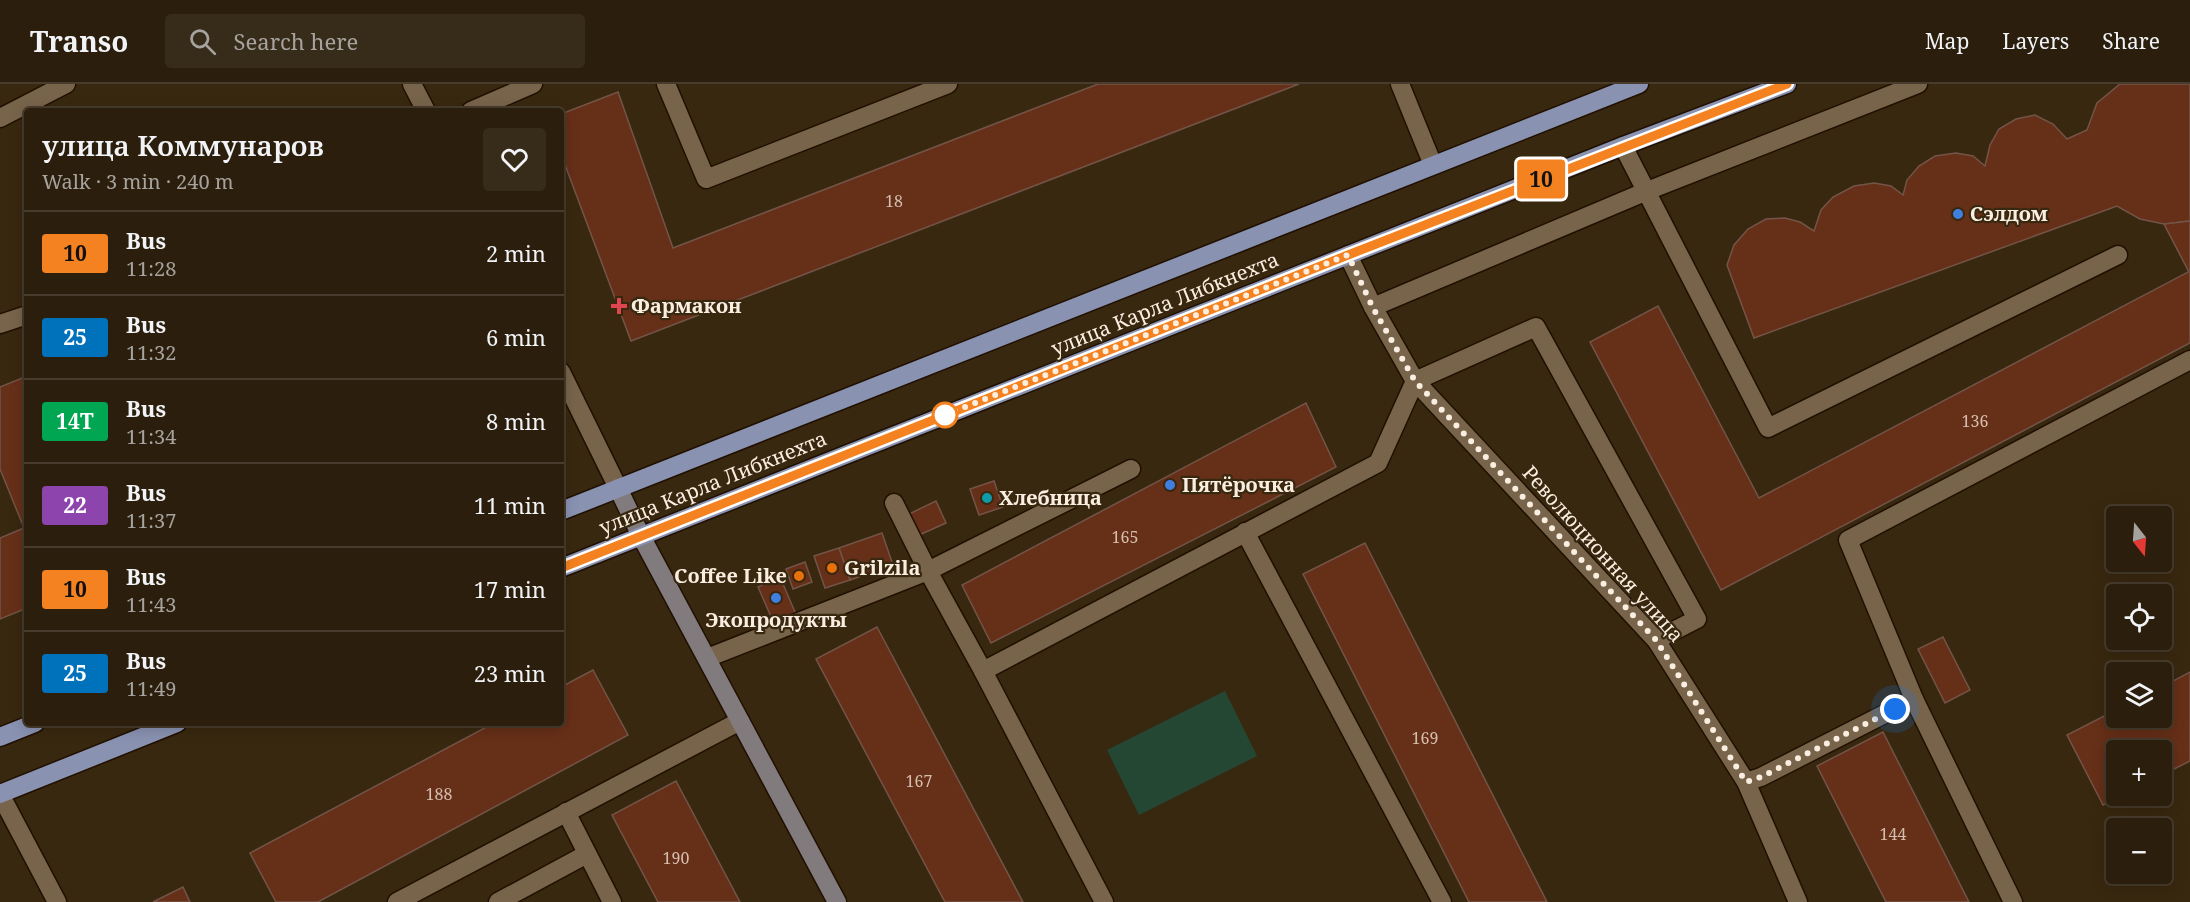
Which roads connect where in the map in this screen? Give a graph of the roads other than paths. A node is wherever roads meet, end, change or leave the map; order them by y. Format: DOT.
graph roads {
  1 [pos="66,84"];
  2 [pos="412,84"];
  3 [pos="533,84"];
  4 [pos="666,84"];
  5 [pos="948,84"];
  6 [pos="1400,84"];
  7 [pos="1639,84"];
  8 [pos="1787,84"];
  9 [pos="1918,84"];
  10 [pos="424,108"];
  11 [pos="478,108"];
  12 [pos="0,118"];
  13 [pos="1623,146"];
  14 [pos="1433,165"];
  15 [pos="1647,191"];
  16 [pos="1348,255"];
  17 [pos="2118,255"];
  18 [pos="1373,308"];
  19 [pos="24,316"];
  20 [pos="0,324"];
  21 [pos="2190,360"];
  22 [pos="564,378"];
  23 [pos="1415,381"];
  24 [pos="1131,469"];
  25 [pos="618,488"];
  26 [pos="894,503"];
  27 [pos="564,510"];
  28 [pos="1245,532"];
  29 [pos="641,536"];
  30 [pos="564,567"];
  31 [pos="928,572"];
  32 [pos="1656,640"];
  33 [pos="707,658"];
  34 [pos="983,671"];
  35 [pos="1914,699"];
  36 [pos="740,721"];
  37 [pos="28,726"];
  38 [pos="170,726"];
  39 [pos="0,737"];
  40 [pos="1746,782"];
  41 [pos="0,794"];
  42 [pos="566,812"];
  43 [pos="587,854"];
  44 [pos="57,902"];
  45 [pos="396,902"];
  46 [pos="498,902"];
  47 [pos="612,902"];
  48 [pos="837,902"];
  49 [pos="1104,902"];
  50 [pos="1442,902"];
  51 [pos="1798,902"];
  52 [pos="2013,902"];
  1 -- 12 [label="lane"];
  2 -- 10 [label="lane"];
  3 -- 11 [label="lane"];
  4 -- 5 [label="lane"];
  6 -- 14 [label="lane"];
  7 -- 14 [label="main road, улица Карла Либкнехта"];
  8 -- 13 [label="main road, улица Карла Либкнехта"];
  9 -- 15 [label="lane"];
  13 -- 15 [label="lane"];
  13 -- 16 [label="main road, улица Карла Либкнехта"];
  14 -- 25 [label="main road, улица Карла Либкнехта"];
  15 -- 17 [label="lane"];
  15 -- 18 [label="lane"];
  16 -- 18 [label="lane, Революционная улица"];
  16 -- 29 [label="main road, улица Карла Либкнехта"];
  18 -- 23 [label="lane, Революционная улица"];
  19 -- 20 [label="lane"];
  21 -- 35 [label="lane"];
  22 -- 25 [label="lane"];
  23 -- 28 [label="lane"];
  23 -- 32 [label="lane, Революционная улица"];
  23 -- 32 [label="lane"];
  24 -- 31 [label="lane"];
  25 -- 27 [label="main road, улица Карла Либкнехта"];
  25 -- 29 [label="street"];
  26 -- 31 [label="lane"];
  28 -- 34 [label="lane"];
  28 -- 50 [label="lane"];
  29 -- 30 [label="main road, улица Карла Либкнехта"];
  29 -- 33 [label="street"];
  31 -- 33 [label="lane"];
  31 -- 34 [label="lane"];
  32 -- 40 [label="lane, Революционная улица"];
  33 -- 36 [label="street"];
  34 -- 49 [label="lane"];
  35 -- 40 [label="lane"];
  35 -- 52 [label="lane"];
  36 -- 42 [label="lane"];
  36 -- 48 [label="street"];
  37 -- 39 [label="main road"];
  38 -- 41 [label="main road"];
  40 -- 51 [label="lane, Революционная улица"];
  41 -- 44 [label="lane"];
  42 -- 43 [label="lane"];
  42 -- 45 [label="lane"];
  43 -- 46 [label="lane"];
  43 -- 47 [label="lane"];
}
